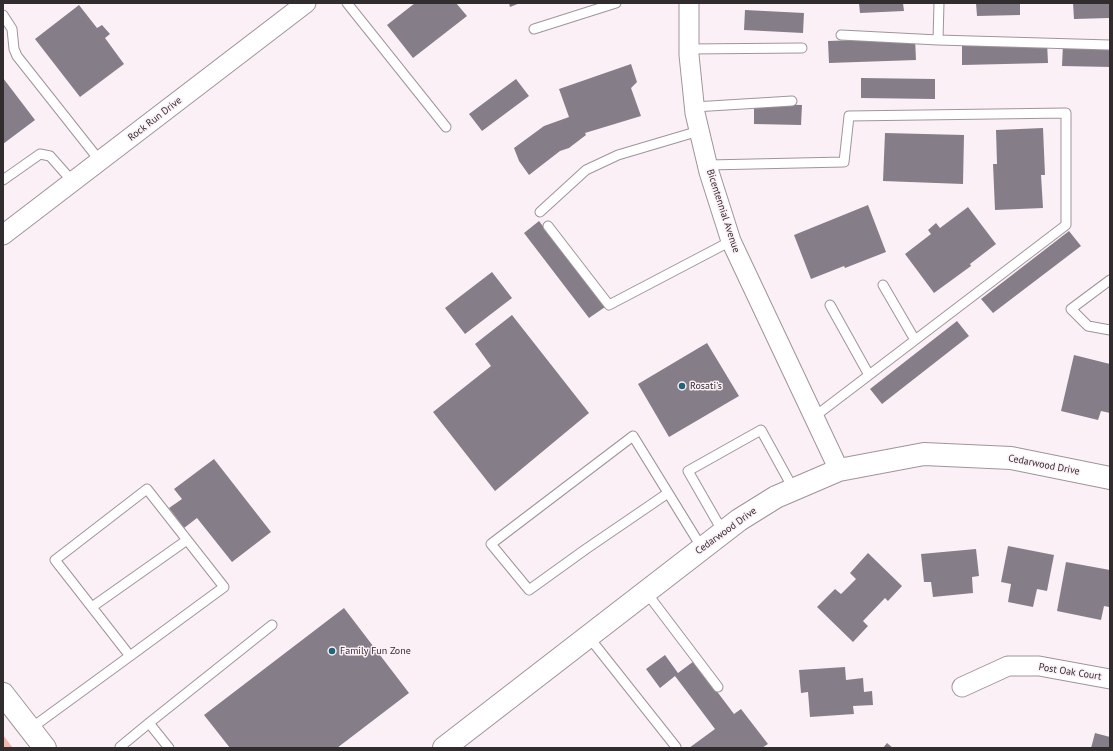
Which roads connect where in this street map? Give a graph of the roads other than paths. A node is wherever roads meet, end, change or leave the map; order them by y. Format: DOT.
graph roads {
  1 [pos="306,3"];
  2 [pos="347,3"];
  3 [pos="616,3"];
  4 [pos="689,3"];
  5 [pos="939,3"];
  6 [pos="3,14"];
  7 [pos="534,29"];
  8 [pos="841,35"];
  9 [pos="938,40"];
  10 [pos="1110,45"];
  11 [pos="802,48"];
  12 [pos="689,49"];
  13 [pos="792,101"];
  14 [pos="694,107"];
  15 [pos="446,127"];
  16 [pos="699,131"];
  17 [pos="100,162"];
  18 [pos="708,165"];
  19 [pos="3,180"];
  20 [pos="73,182"];
  21 [pos="540,212"];
  22 [pos="548,226"];
  23 [pos="3,236"];
  24 [pos="731,241"];
  25 [pos="1110,280"];
  26 [pos="883,285"];
  27 [pos="830,305"];
  28 [pos="1110,330"];
  29 [pos="915,340"];
  30 [pos="869,375"];
  31 [pos="814,417"];
  32 [pos="839,470"];
  33 [pos="1110,478"];
  34 [pos="794,490"];
  35 [pos="668,494"];
  36 [pos="723,532"];
  37 [pos="187,540"];
  38 [pos="702,548"];
  39 [pos="646,592"];
  40 [pos="92,607"];
  41 [pos="272,625"];
  42 [pos="588,636"];
  43 [pos="130,656"];
  44 [pos="1110,679"];
  45 [pos="718,687"];
  46 [pos="962,687"];
  47 [pos="3,694"];
  48 [pos="149,723"];
  49 [pos="30,729"];
  50 [pos="676,747"];
  51 [pos="45,748"];
  52 [pos="120,748"];
  53 [pos="169,748"];
  54 [pos="444,748"];
  1 -- 17 [label="street, Rock Run Drive"];
  2 -- 15 [label="lane"];
  3 -- 7 [label="lane"];
  4 -- 12 [label="street, Bicentennial Avenue"];
  5 -- 9 [label="lane"];
  6 -- 17 [label="lane"];
  8 -- 9 [label="lane"];
  9 -- 10 [label="lane"];
  11 -- 12 [label="lane"];
  12 -- 14 [label="street, Bicentennial Avenue"];
  13 -- 14 [label="lane"];
  14 -- 16 [label="street, Bicentennial Avenue"];
  16 -- 18 [label="street, Bicentennial Avenue"];
  16 -- 21 [label="lane"];
  17 -- 20 [label="street, Rock Run Drive"];
  18 -- 24 [label="street, Bicentennial Avenue"];
  18 -- 29 [label="lane"];
  19 -- 20 [label="lane"];
  20 -- 23 [label="street, Rock Run Drive"];
  22 -- 24 [label="lane"];
  24 -- 31 [label="street, Bicentennial Avenue"];
  25 -- 28 [label="lane"];
  26 -- 29 [label="lane"];
  27 -- 30 [label="lane"];
  29 -- 30 [label="lane"];
  30 -- 31 [label="lane"];
  31 -- 32 [label="street, Bicentennial Avenue"];
  32 -- 33 [label="street, Cedarwood Drive"];
  32 -- 34 [label="street, Cedarwood Drive"];
  34 -- 36 [label="street, Cedarwood Drive"];
  34 -- 36 [label="lane"];
  35 -- 35 [label="lane"];
  35 -- 38 [label="lane"];
  36 -- 38 [label="street, Cedarwood Drive"];
  37 -- 40 [label="lane"];
  37 -- 40 [label="lane"];
  37 -- 43 [label="lane"];
  38 -- 39 [label="street, Cedarwood Drive"];
  39 -- 42 [label="street, Cedarwood Drive"];
  39 -- 45 [label="lane"];
  40 -- 43 [label="lane"];
  41 -- 48 [label="lane"];
  42 -- 50 [label="lane"];
  42 -- 54 [label="street, Cedarwood Drive"];
  43 -- 49 [label="lane"];
  44 -- 46 [label="street, Post Oak Court"];
  47 -- 49 [label="street"];
  48 -- 52 [label="lane"];
  48 -- 53 [label="lane"];
  49 -- 51 [label="street"];
}
